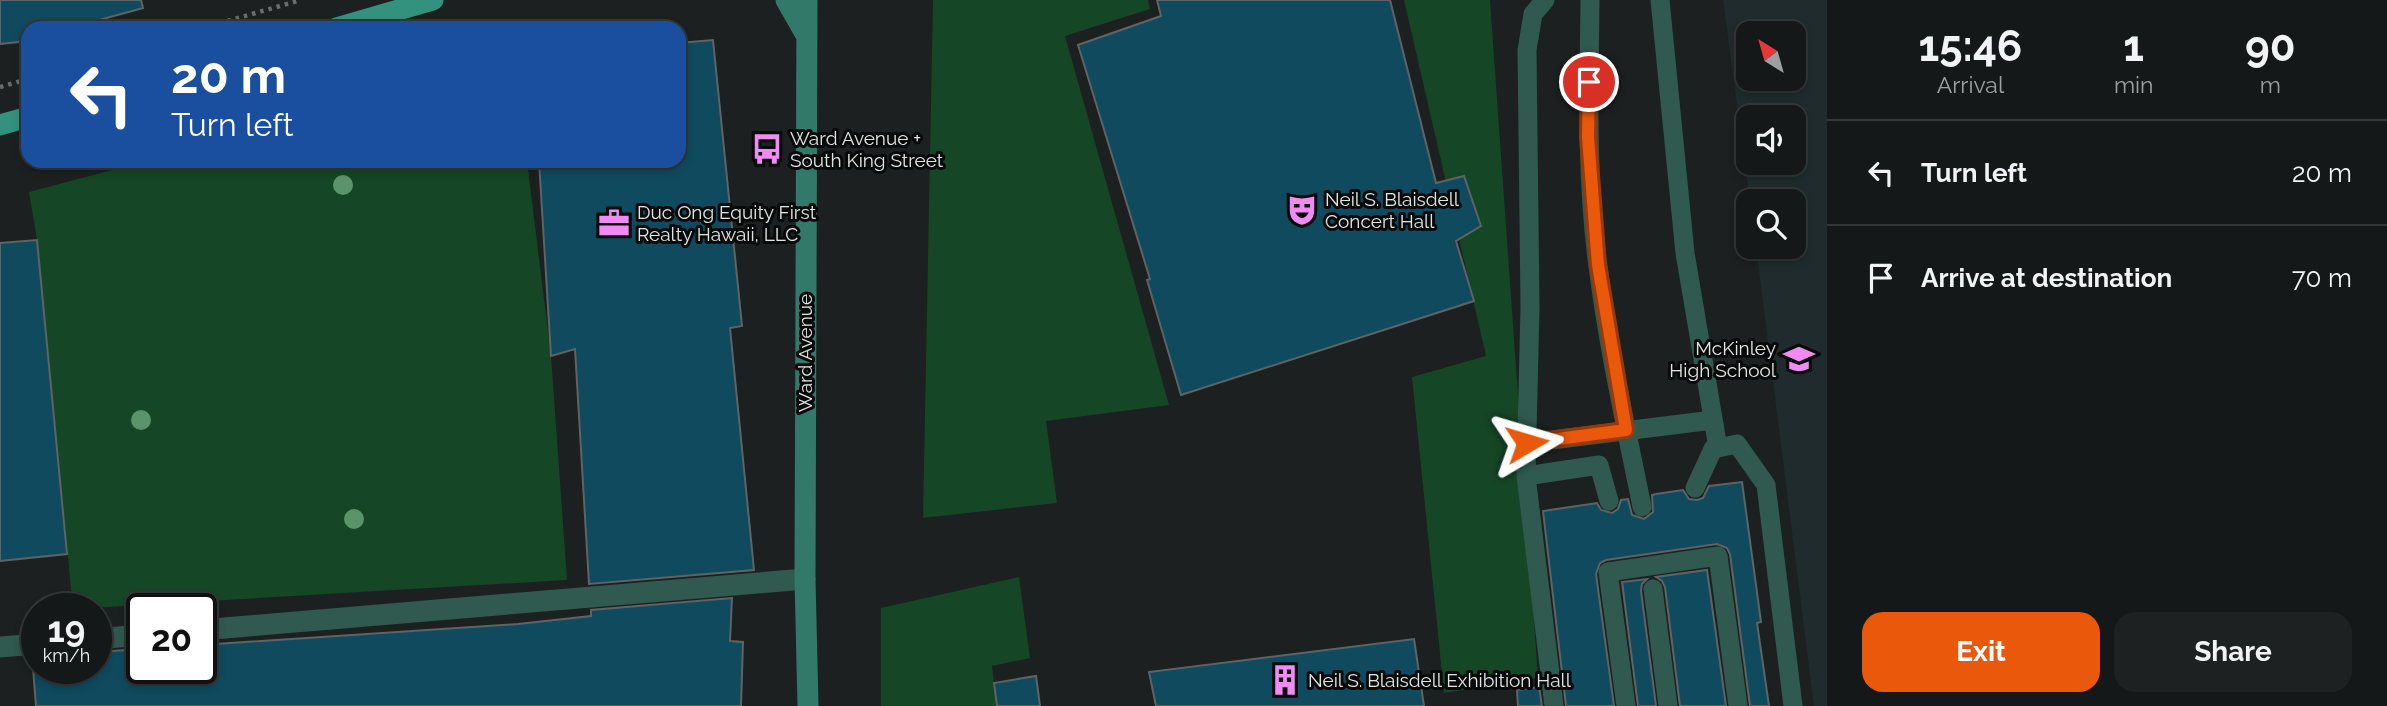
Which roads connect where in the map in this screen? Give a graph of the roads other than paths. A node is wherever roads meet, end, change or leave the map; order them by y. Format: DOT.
graph roads {
  1 [pos="432,0"];
  2 [pos="786,0"];
  3 [pos="807,0"];
  4 [pos="1545,0"];
  5 [pos="1590,0"];
  6 [pos="1660,0"];
  7 [pos="360,21"];
  8 [pos="806,36"];
  9 [pos="21,119"];
  10 [pos="0,125"];
  11 [pos="1713,420"];
  12 [pos="1626,430"];
  13 [pos="1527,443"];
  14 [pos="1718,448"];
  15 [pos="1525,476"];
  16 [pos="1695,488"];
  17 [pos="1609,501"];
  18 [pos="1642,507"];
  19 [pos="805,579"];
  20 [pos="1653,589"];
  21 [pos="217,629"];
  22 [pos="21,645"];
  23 [pos="0,647"];
  24 [pos="808,706"];
  25 [pos="1554,706"];
  26 [pos="1626,706"];
  27 [pos="1668,706"];
  28 [pos="1738,706"];
  29 [pos="1793,706"];
  1 -- 7 [label="main road"];
  2 -- 8 [label="main road"];
  3 -- 8 [label="main road, Ward Avenue"];
  4 -- 13 [label="lane"];
  5 -- 12 [label="lane"];
  6 -- 11 [label="lane"];
  8 -- 19 [label="main road, Ward Avenue"];
  9 -- 10 [label="main road"];
  11 -- 12 [label="lane"];
  11 -- 14 [label="lane"];
  12 -- 13 [label="lane"];
  12 -- 18 [label="lane"];
  13 -- 15 [label="lane"];
  14 -- 16 [label="lane"];
  14 -- 29 [label="lane"];
  15 -- 17 [label="lane"];
  15 -- 25 [label="lane"];
  19 -- 21 [label="street"];
  19 -- 24 [label="main road, Ward Avenue"];
  20 -- 27 [label="lane"];
  22 -- 23 [label="street"];
  26 -- 28 [label="lane"];
}
